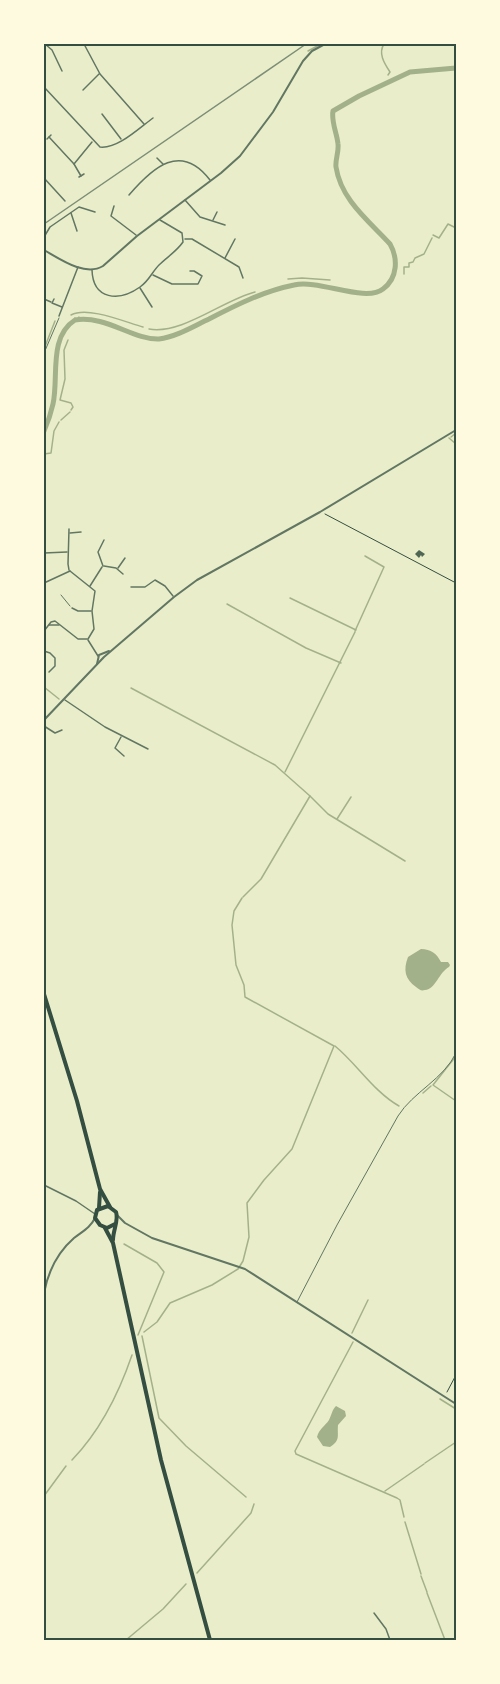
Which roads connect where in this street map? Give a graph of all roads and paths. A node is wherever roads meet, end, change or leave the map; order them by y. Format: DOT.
graph roads {
  1 [pos="45,44"];
  2 [pos="84,44"];
  3 [pos="326,44"];
  4 [pos="62,71"];
  5 [pos="100,74"];
  6 [pos="44,87"];
  7 [pos="83,90"];
  8 [pos="102,114"];
  9 [pos="153,118"];
  10 [pos="144,124"];
  11 [pos="49,137"];
  12 [pos="122,140"];
  13 [pos="92,141"];
  14 [pos="157,158"];
  15 [pos="74,164"];
  16 [pos="163,164"];
  17 [pos="81,176"];
  18 [pos="44,178"];
  19 [pos="210,181"];
  20 [pos="129,195"];
  21 [pos="185,199"];
  22 [pos="64,201"];
  23 [pos="114,206"];
  24 [pos="71,212"];
  25 [pos="95,212"];
  26 [pos="217,212"];
  27 [pos="159,219"];
  28 [pos="213,221"];
  29 [pos="225,225"];
  30 [pos="77,231"];
  31 [pos="137,236"];
  32 [pos="44,237"];
  33 [pos="184,239"];
  34 [pos="235,239"];
  35 [pos="44,250"];
  36 [pos="225,259"];
  37 [pos="78,266"];
  38 [pos="92,270"];
  39 [pos="190,271"];
  40 [pos="152,275"];
  41 [pos="239,277"];
  42 [pos="139,288"];
  43 [pos="44,299"];
  44 [pos="54,299"];
  45 [pos="52,303"];
  46 [pos="63,307"];
  47 [pos="152,307"];
  48 [pos="59,316"];
  49 [pos="44,353"];
  50 [pos="456,430"];
  51 [pos="320,512"];
  52 [pos="69,529"];
  53 [pos="81,532"];
  54 [pos="70,533"];
  55 [pos="104,540"];
  56 [pos="68,552"];
  57 [pos="44,553"];
  58 [pos="125,558"];
  59 [pos="103,566"];
  60 [pos="118,568"];
  61 [pos="70,571"];
  62 [pos="123,574"];
  63 [pos="44,583"];
  64 [pos="456,583"];
  65 [pos="90,586"];
  66 [pos="131,587"];
  67 [pos="62,595"];
  68 [pos="174,597"];
  69 [pos="72,608"];
  70 [pos="92,611"];
  71 [pos="44,631"];
  72 [pos="87,639"];
  73 [pos="44,651"];
  74 [pos="101,657"];
  75 [pos="54,674"];
  76 [pos="65,699"];
  77 [pos="44,720"];
  78 [pos="44,726"];
  79 [pos="62,730"];
  80 [pos="122,736"];
  81 [pos="148,749"];
  82 [pos="124,756"];
  83 [pos="44,994"];
  84 [pos="456,1053"];
  85 [pos="44,1185"];
  86 [pos="100,1189"];
  87 [pos="110,1207"];
  88 [pos="87,1208"];
  89 [pos="97,1213"];
  90 [pos="117,1215"];
  91 [pos="125,1222"];
  92 [pos="115,1223"];
  93 [pos="103,1227"];
  94 [pos="88,1228"];
  95 [pos="113,1243"];
  96 [pos="44,1293"];
  97 [pos="296,1303"];
  98 [pos="456,1376"];
  99 [pos="444,1396"];
  100 [pos="456,1404"];
  101 [pos="374,1613"];
  102 [pos="210,1641"];
  103 [pos="390,1641"];
  1 -- 4 [label="street"];
  2 -- 5 [label="street"];
  3 -- 19 [label="street"];
  5 -- 7 [label="street"];
  5 -- 10 [label="street"];
  6 -- 13 [label="street"];
  8 -- 12 [label="street"];
  9 -- 10 [label="street"];
  10 -- 12 [label="street"];
  11 -- 15 [label="street"];
  12 -- 13 [label="street"];
  13 -- 15 [label="street"];
  14 -- 16 [label="street"];
  15 -- 17 [label="street"];
  16 -- 19 [label="street"];
  16 -- 20 [label="street"];
  18 -- 22 [label="street"];
  19 -- 21 [label="street"];
  21 -- 27 [label="street"];
  21 -- 28 [label="street"];
  23 -- 31 [label="street"];
  24 -- 25 [label="street"];
  24 -- 30 [label="street"];
  24 -- 32 [label="street"];
  26 -- 28 [label="street"];
  27 -- 31 [label="street"];
  27 -- 33 [label="street"];
  28 -- 29 [label="street"];
  31 -- 38 [label="street"];
  33 -- 36 [label="street"];
  33 -- 40 [label="street"];
  34 -- 36 [label="street"];
  35 -- 37 [label="street"];
  36 -- 41 [label="street"];
  37 -- 38 [label="street"];
  37 -- 46 [label="street"];
  38 -- 42 [label="street"];
  39 -- 40 [label="street"];
  40 -- 42 [label="street"];
  42 -- 47 [label="street"];
  43 -- 45 [label="street"];
  44 -- 45 [label="street"];
  45 -- 46 [label="street"];
  46 -- 48 [label="street"];
  48 -- 49 [label="lane"];
  50 -- 51 [label="street"];
  51 -- 64 [label="path"];
  51 -- 68 [label="street"];
  52 -- 54 [label="street"];
  53 -- 54 [label="street"];
  54 -- 56 [label="street"];
  55 -- 59 [label="street"];
  56 -- 57 [label="street"];
  56 -- 61 [label="street"];
  58 -- 60 [label="street"];
  59 -- 60 [label="street"];
  59 -- 65 [label="street"];
  60 -- 62 [label="street"];
  61 -- 63 [label="street"];
  61 -- 65 [label="street"];
  65 -- 70 [label="street"];
  66 -- 68 [label="street"];
  67 -- 69 [label="lane"];
  68 -- 74 [label="street"];
  69 -- 70 [label="street"];
  70 -- 72 [label="street"];
  71 -- 72 [label="street"];
  72 -- 74 [label="street"];
  73 -- 75 [label="street"];
  74 -- 76 [label="street"];
  76 -- 77 [label="street"];
  76 -- 80 [label="street"];
  78 -- 79 [label="street"];
  80 -- 81 [label="street"];
  80 -- 82 [label="street"];
  83 -- 86 [label="highway"];
  84 -- 97 [label="lane"];
  85 -- 88 [label="street"];
  86 -- 87 [label="highway"];
  86 -- 89 [label="highway"];
  87 -- 89 [label="highway"];
  87 -- 90 [label="highway"];
  88 -- 89 [label="street"];
  88 -- 89 [label="street"];
  89 -- 93 [label="highway"];
  89 -- 94 [label="street"];
  90 -- 91 [label="street"];
  90 -- 92 [label="highway"];
  91 -- 92 [label="street"];
  91 -- 97 [label="street"];
  92 -- 93 [label="highway"];
  92 -- 95 [label="highway"];
  93 -- 94 [label="street"];
  93 -- 95 [label="highway"];
  94 -- 96 [label="street"];
  95 -- 102 [label="highway"];
  97 -- 99 [label="street"];
  98 -- 99 [label="path"];
  99 -- 100 [label="street"];
  101 -- 103 [label="street"];
}
